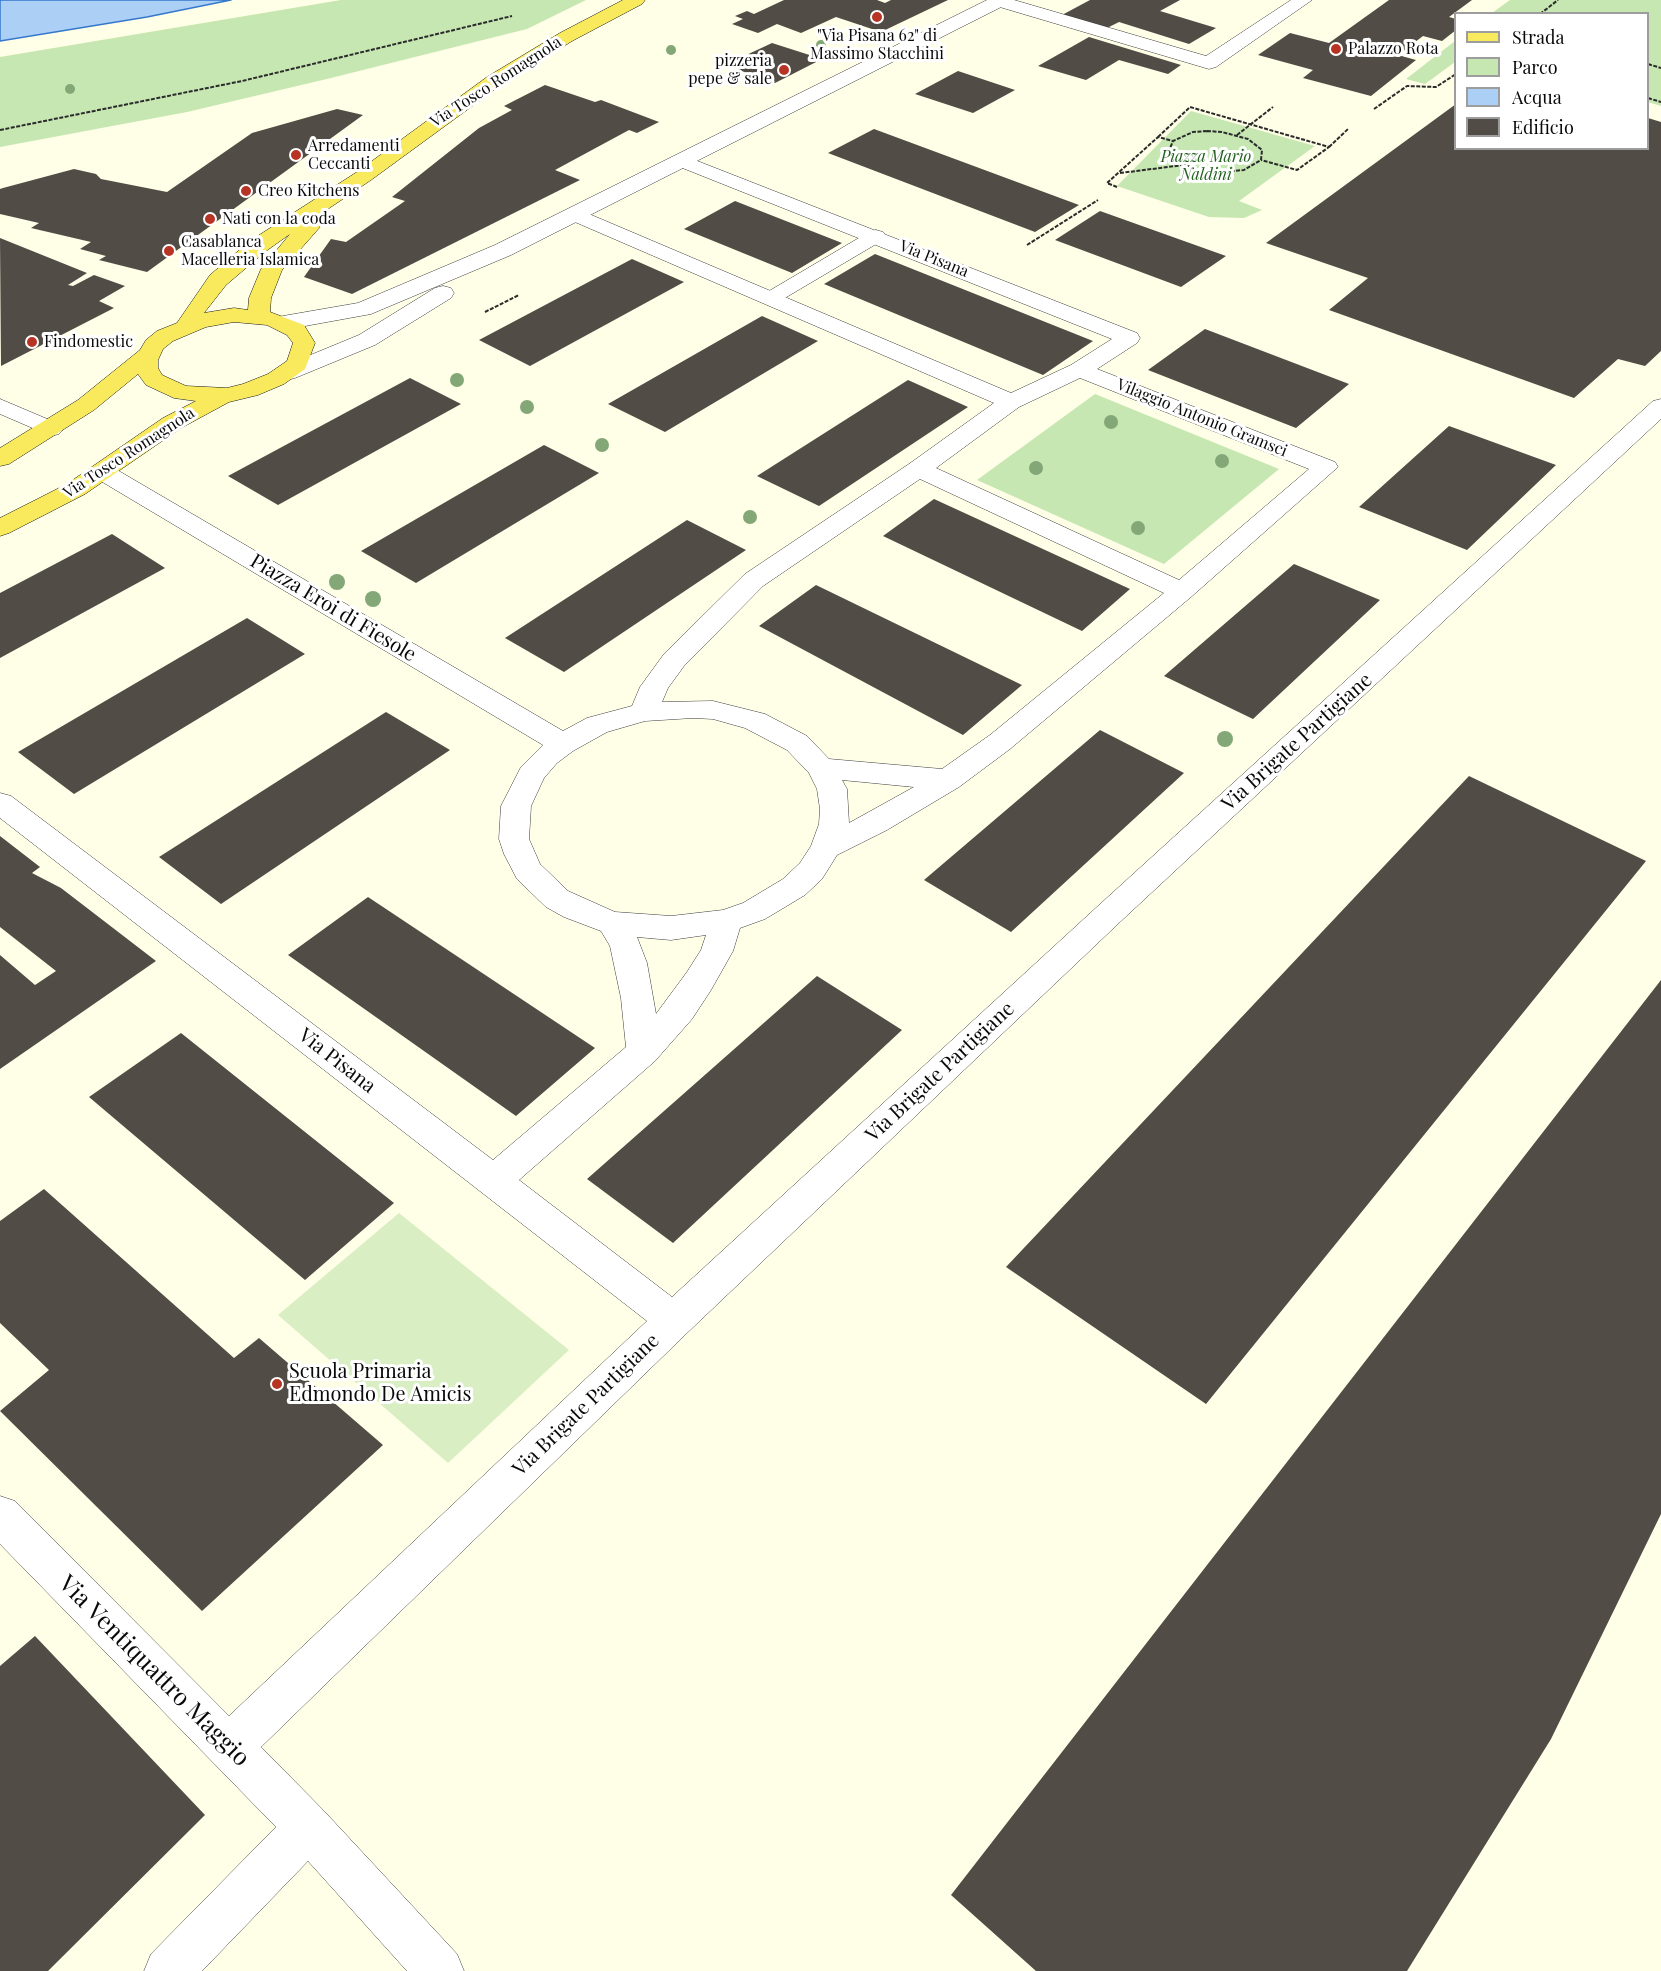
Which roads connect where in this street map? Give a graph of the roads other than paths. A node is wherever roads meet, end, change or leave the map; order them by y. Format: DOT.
graph roads {
  1 [pos="636,0"];
  2 [pos="1303,0"];
  3 [pos="1000,1"];
  4 [pos="682,161"];
  5 [pos="364,176"];
  6 [pos="575,215"];
  7 [pos="876,236"];
  8 [pos="503,250"];
  9 [pos="771,298"];
  10 [pos="259,316"];
  11 [pos="283,323"];
  12 [pos="187,325"];
  13 [pos="148,355"];
  14 [pos="1079,370"];
  15 [pos="287,373"];
  16 [pos="227,395"];
  17 [pos="1011,402"];
  18 [pos="0,406"];
  19 [pos="1661,406"];
  20 [pos="51,429"];
  21 [pos="0,459"];
  22 [pos="918,469"];
  23 [pos="103,472"];
  24 [pos="0,528"];
  25 [pos="1182,591"];
  26 [pos="644,712"];
  27 [pos="563,744"];
  28 [pos="821,768"];
  29 [pos="948,780"];
  30 [pos="0,803"];
  31 [pos="826,847"];
  32 [pos="726,921"];
  33 [pos="612,922"];
  34 [pos="643,1052"];
  35 [pos="494,1181"];
  36 [pos="674,1322"];
  37 [pos="0,1515"];
  38 [pos="229,1748"];
  39 [pos="308,1827"];
  40 [pos="168,1971"];
  41 [pos="440,1971"];
  1 -- 5 [label="main road, Via Tosco Romagnola"];
  2 -- 3 [label="street"];
  3 -- 4 [label="street"];
  4 -- 6 [label="street"];
  4 -- 7 [label="street, Via Pisana"];
  5 -- 10 [label="main road, Via Tosco Romagnola"];
  5 -- 12 [label="main road, Via Tosco Romagnola"];
  6 -- 8 [label="street"];
  6 -- 9 [label="street"];
  7 -- 9 [label="lane"];
  7 -- 14 [label="street, Via Pisana"];
  8 -- 11 [label="street"];
  8 -- 15 [label="street"];
  9 -- 17 [label="street"];
  10 -- 11 [label="main road"];
  10 -- 12 [label="main road"];
  11 -- 15 [label="main road"];
  12 -- 13 [label="main road"];
  13 -- 16 [label="main road"];
  13 -- 20 [label="main road"];
  14 -- 17 [label="street"];
  14 -- 25 [label="street, Vilaggio Antonio Gramsci"];
  15 -- 16 [label="main road"];
  16 -- 23 [label="main road, Via Tosco Romagnola"];
  17 -- 22 [label="street"];
  18 -- 20 [label="lane"];
  19 -- 36 [label="street, Via Brigate Partigiane"];
  20 -- 21 [label="main road"];
  22 -- 25 [label="street"];
  22 -- 26 [label="street"];
  23 -- 24 [label="main road, Via Tosco Romagnola"];
  23 -- 27 [label="street, Piazza Eroi di Fiesole"];
  25 -- 29 [label="street, Vilaggio Antonio Gramsci"];
  26 -- 27 [label="street"];
  26 -- 28 [label="street"];
  27 -- 33 [label="street"];
  28 -- 29 [label="street"];
  28 -- 31 [label="street"];
  29 -- 31 [label="street, Vilaggio Antonio Gramsci"];
  30 -- 35 [label="street, Via Pisana"];
  31 -- 32 [label="street"];
  32 -- 33 [label="street"];
  32 -- 34 [label="street"];
  33 -- 34 [label="street"];
  34 -- 35 [label="street"];
  35 -- 36 [label="street, Via Pisana"];
  36 -- 38 [label="street, Via Brigate Partigiane"];
  37 -- 38 [label="street, Via Ventiquattro Maggio"];
  38 -- 39 [label="street, Via Ventiquattro Maggio"];
  39 -- 40 [label="street"];
  39 -- 41 [label="street, Via Ventiquattro Maggio"];
}
